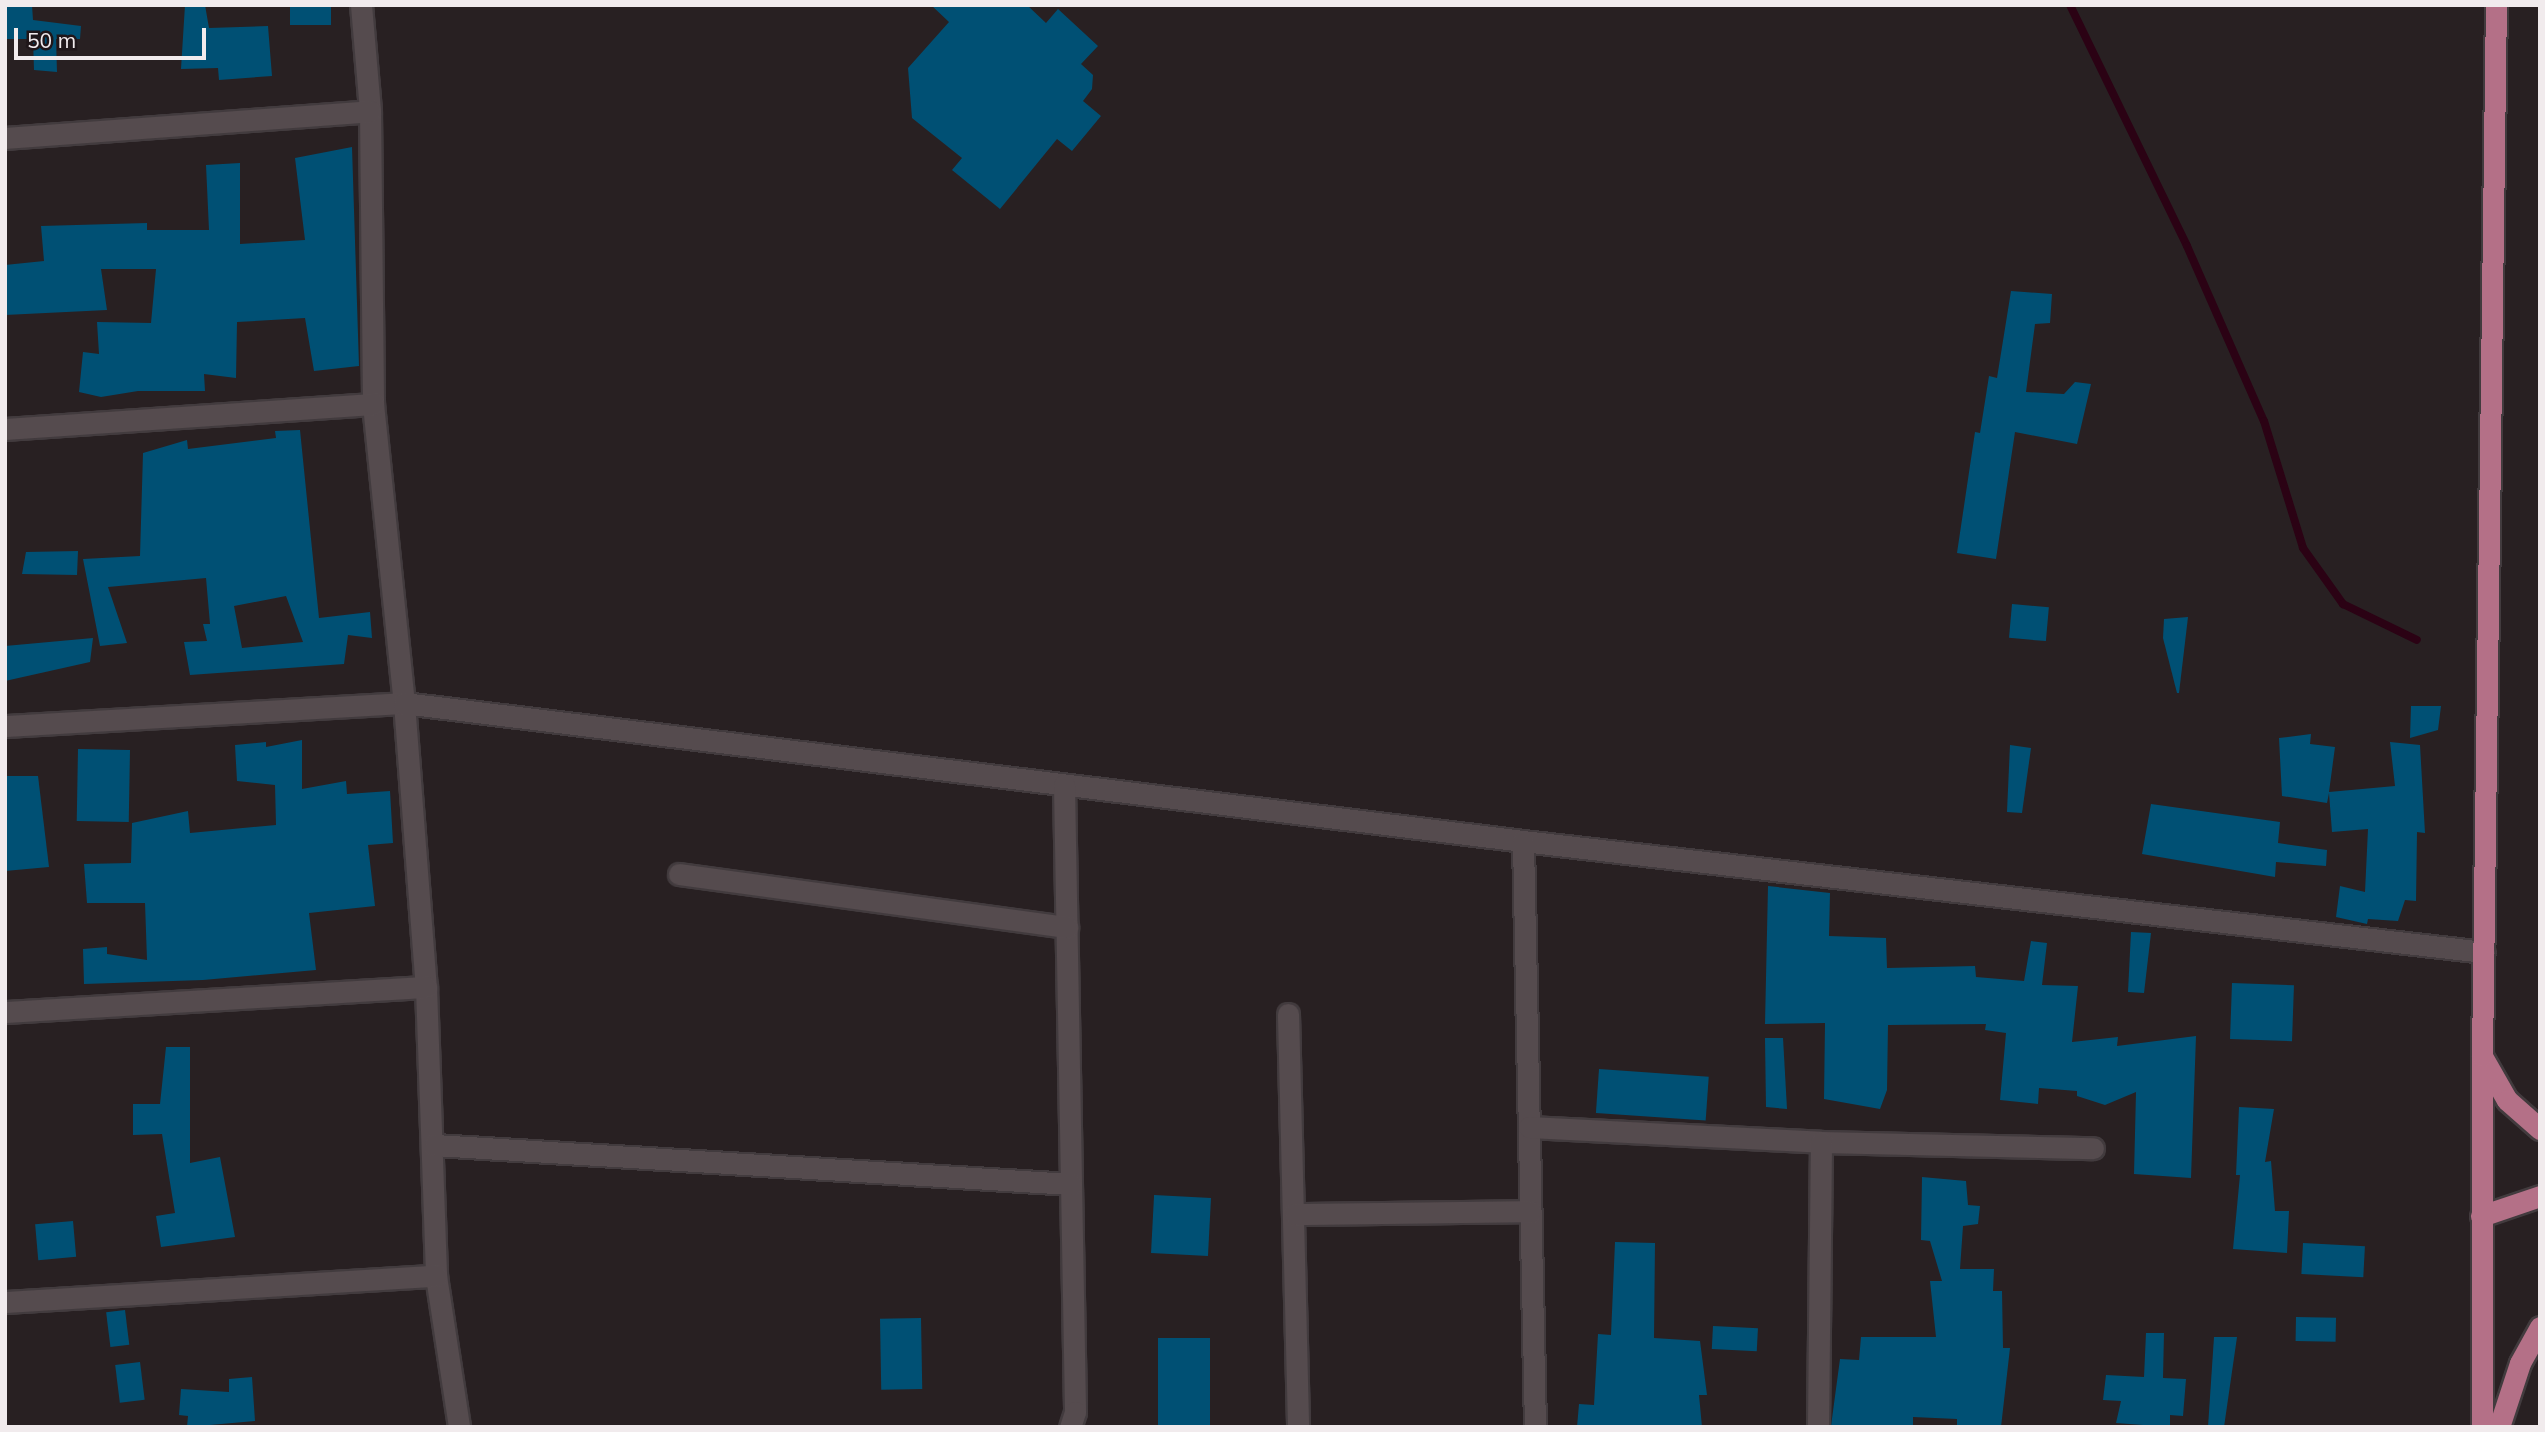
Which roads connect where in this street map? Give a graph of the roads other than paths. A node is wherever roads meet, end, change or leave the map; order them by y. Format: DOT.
graph roads {
  1 [pos="361,5"];
  2 [pos="2496,5"];
  3 [pos="370,111"];
  4 [pos="5,138"];
  5 [pos="373,404"];
  6 [pos="5,429"];
  7 [pos="404,703"];
  8 [pos="5,726"];
  9 [pos="1065,785"];
  10 [pos="1523,841"];
  11 [pos="679,874"];
  12 [pos="1067,927"];
  13 [pos="2484,952"];
  14 [pos="426,987"];
  15 [pos="5,1013"];
  16 [pos="1288,1014"];
  17 [pos="2482,1056"];
  18 [pos="1529,1128"];
  19 [pos="2540,1129"];
  20 [pos="1821,1142"];
  21 [pos="435,1144"];
  22 [pos="2093,1148"];
  23 [pos="1071,1184"];
  24 [pos="2540,1196"];
  25 [pos="1530,1211"];
  26 [pos="1294,1214"];
  27 [pos="2481,1216"];
  28 [pos="436,1276"];
  29 [pos="5,1303"];
  30 [pos="2540,1327"];
  31 [pos="459,1427"];
  32 [pos="1070,1427"];
  33 [pos="1298,1427"];
  34 [pos="1535,1427"];
  35 [pos="1818,1427"];
  36 [pos="2482,1427"];
  37 [pos="2499,1427"];
  1 -- 3 [label="street"];
  2 -- 13 [label="main road"];
  3 -- 4 [label="street"];
  3 -- 5 [label="street"];
  5 -- 6 [label="street"];
  5 -- 7 [label="street"];
  7 -- 8 [label="street"];
  7 -- 9 [label="street"];
  7 -- 14 [label="street"];
  9 -- 10 [label="street"];
  9 -- 12 [label="street"];
  10 -- 13 [label="street"];
  10 -- 18 [label="street"];
  11 -- 12 [label="street"];
  12 -- 23 [label="street"];
  13 -- 17 [label="main road"];
  14 -- 15 [label="street"];
  14 -- 21 [label="street"];
  16 -- 26 [label="street"];
  17 -- 19 [label="main road"];
  17 -- 27 [label="main road"];
  18 -- 20 [label="street"];
  18 -- 25 [label="street"];
  20 -- 22 [label="street"];
  20 -- 35 [label="street"];
  21 -- 23 [label="street"];
  21 -- 28 [label="street"];
  23 -- 32 [label="street"];
  24 -- 27 [label="main road"];
  25 -- 26 [label="street"];
  25 -- 34 [label="street"];
  26 -- 33 [label="street"];
  27 -- 36 [label="main road"];
  28 -- 29 [label="street"];
  28 -- 31 [label="street"];
  30 -- 37 [label="main road"];
}
